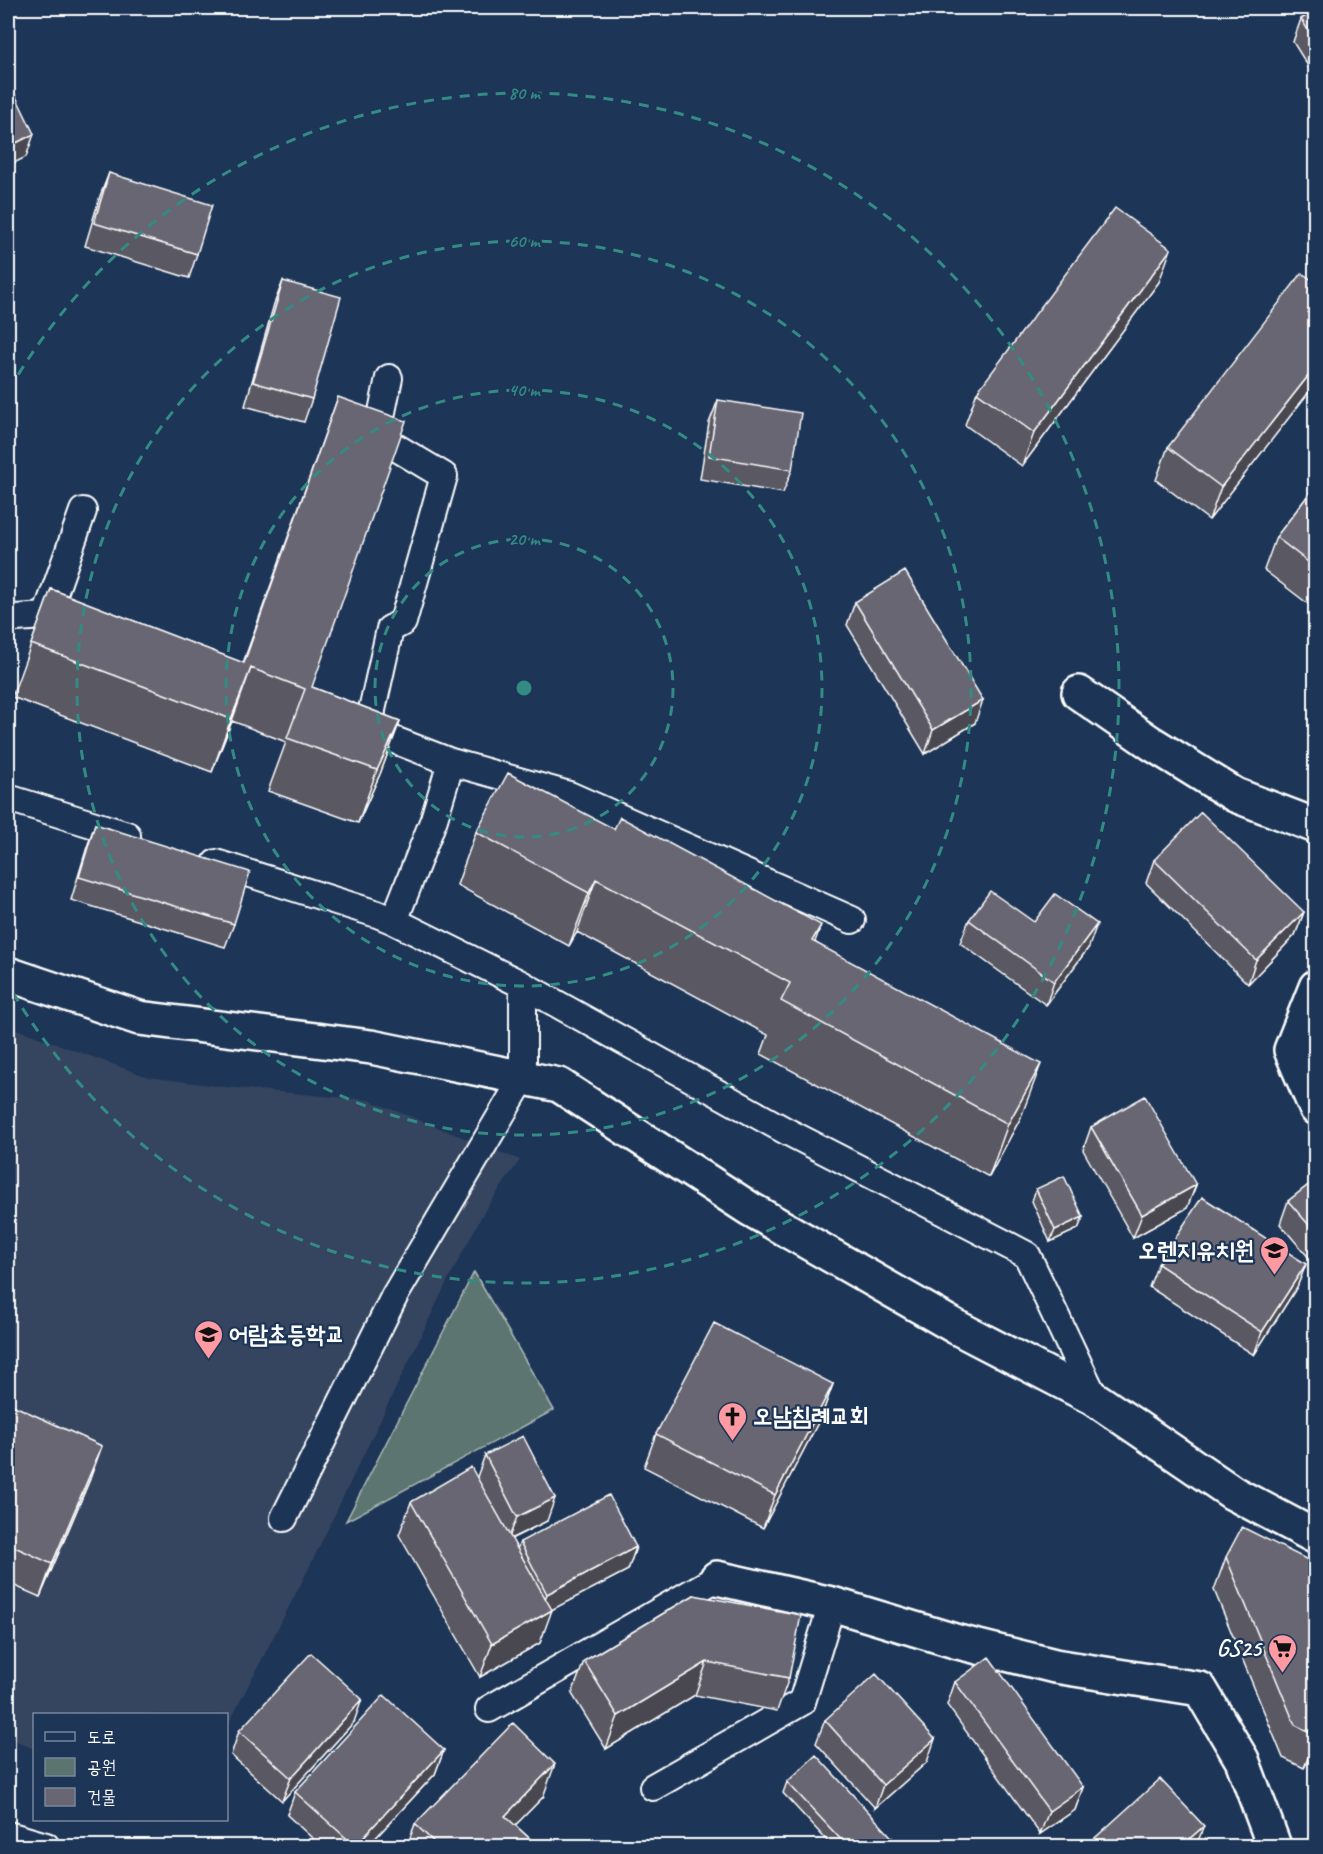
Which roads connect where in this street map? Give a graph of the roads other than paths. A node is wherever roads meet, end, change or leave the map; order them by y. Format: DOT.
graph roads {
  1 [pos="390,378"];
  2 [pos="83,512"];
  3 [pos="8,616"];
  4 [pos="1079,693"];
  5 [pos="451,762"];
  6 [pos="8,798"];
  7 [pos="1316,826"];
  8 [pos="153,843"];
  9 [pos="198,857"];
  10 [pos="852,920"];
  11 [pos="394,921"];
  12 [pos="8,974"];
  13 [pos="523,985"];
  14 [pos="1316,987"];
  15 [pos="522,1078"];
  16 [pos="1316,1108"];
  17 [pos="1095,1398"];
  18 [pos="284,1518"];
  19 [pos="1316,1537"];
  20 [pos="717,1578"];
  21 [pos="832,1604"];
  22 [pos="489,1708"];
  23 [pos="653,1787"];
  24 [pos="8,1835"];
  25 [pos="46,1846"];
  26 [pos="1274,1846"];
  1 -- 5 [label="lane"];
  2 -- 3 [label="lane"];
  4 -- 7 [label="street"];
  5 -- 10 [label="lane"];
  5 -- 11 [label="lane"];
  6 -- 8 [label="lane"];
  9 -- 11 [label="lane"];
  11 -- 13 [label="lane"];
  12 -- 15 [label="street"];
  13 -- 15 [label="lane"];
  13 -- 17 [label="lane"];
  14 -- 16 [label="street"];
  15 -- 17 [label="street"];
  15 -- 18 [label="lane"];
  17 -- 19 [label="street"];
  20 -- 21 [label="street"];
  20 -- 22 [label="lane"];
  21 -- 23 [label="lane"];
  21 -- 26 [label="street"];
  24 -- 25 [label="lane"];
}
